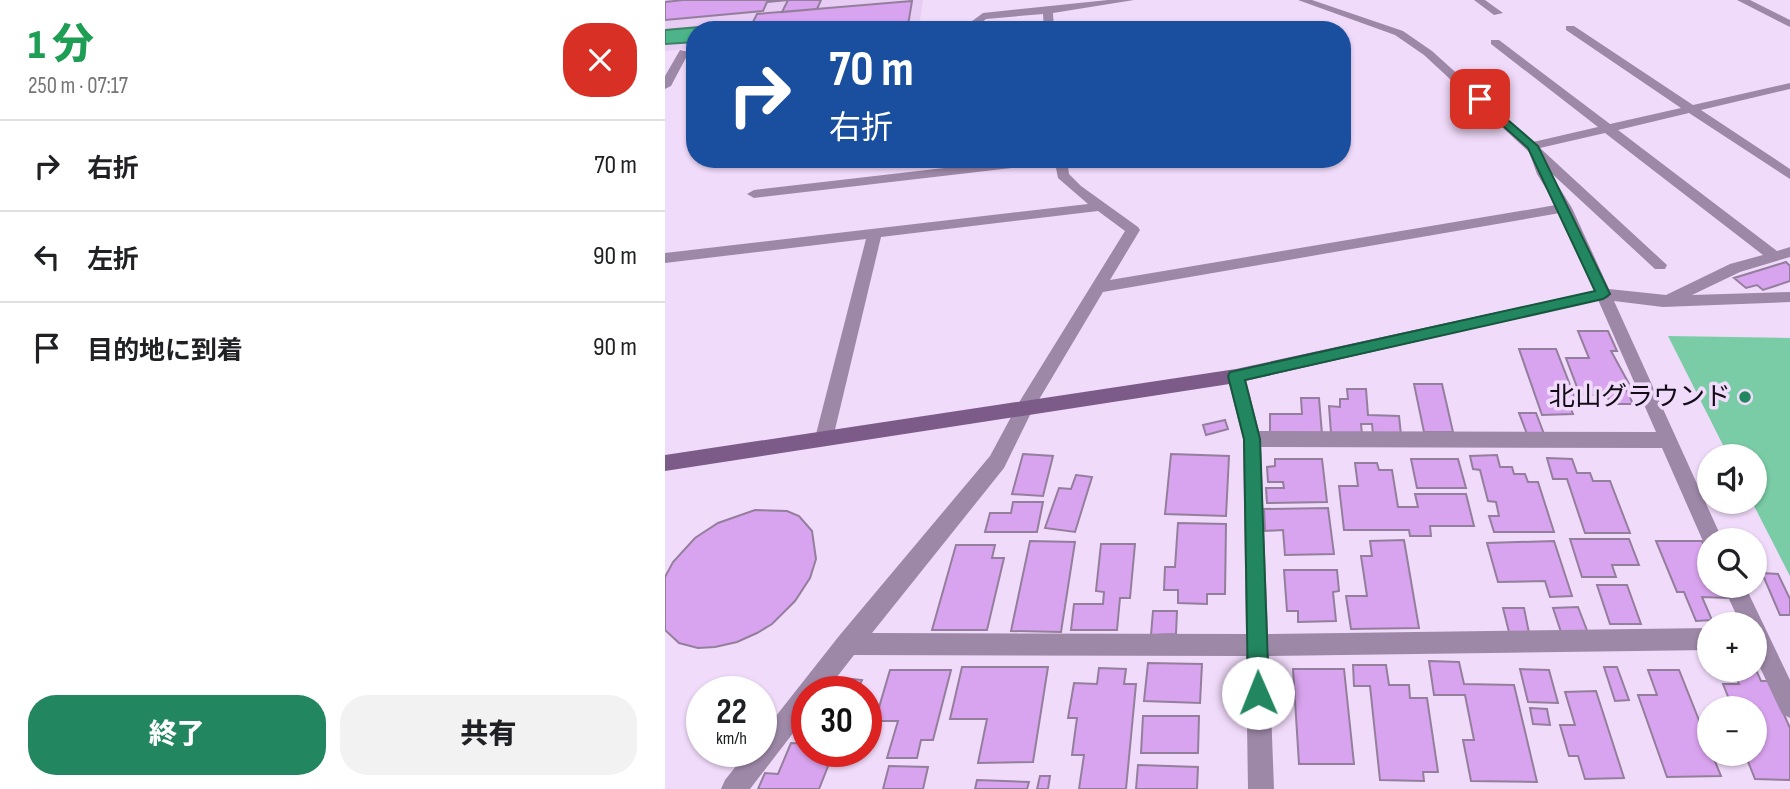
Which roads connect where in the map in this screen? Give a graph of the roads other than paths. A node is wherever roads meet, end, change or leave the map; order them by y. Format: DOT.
graph roads {
  1 [pos="1129,0"];
  2 [pos="1303,0"];
  3 [pos="1479,0"];
  4 [pos="1742,0"];
  5 [pos="1048,11"];
  6 [pos="1498,13"];
  7 [pos="976,21"];
  8 [pos="1049,21"];
  9 [pos="1790,24"];
  10 [pos="1570,28"];
  11 [pos="1495,42"];
  12 [pos="686,51"];
  13 [pos="665,54"];
  14 [pos="686,55"];
  15 [pos="665,86"];
  16 [pos="1790,86"];
  17 [pos="1689,110"];
  18 [pos="1606,129"];
  19 [pos="1533,146"];
  20 [pos="922,168"];
  21 [pos="981,168"];
  22 [pos="1061,168"];
  23 [pos="921,175"];
  24 [pos="1790,175"];
  25 [pos="754,194"];
  26 [pos="1100,207"];
  27 [pos="1565,208"];
  28 [pos="875,233"];
  29 [pos="1790,251"];
  30 [pos="1774,256"];
  31 [pos="665,258"];
  32 [pos="1660,265"];
  33 [pos="1097,288"];
  34 [pos="1603,294"];
  35 [pos="1790,297"];
  36 [pos="1663,301"];
  37 [pos="1236,376"];
  38 [pos="1024,409"];
  39 [pos="824,438"];
  40 [pos="1252,439"];
  41 [pos="1666,440"];
  42 [pos="665,463"];
  43 [pos="1707,528"];
  44 [pos="1697,639"];
  45 [pos="847,644"];
  46 [pos="1257,645"];
  47 [pos="1767,658"];
  48 [pos="822,676"];
  49 [pos="1790,706"];
  50 [pos="791,716"];
  51 [pos="734,789"];
  52 [pos="1261,789"];
  1 -- 5 [label="street"];
  2 -- 19 [label="street"];
  3 -- 6 [label="street"];
  4 -- 9 [label="street"];
  5 -- 7 [label="street"];
  5 -- 8 [label="street"];
  10 -- 17 [label="street"];
  11 -- 18 [label="street"];
  12 -- 13 [label="street"];
  14 -- 15 [label="street"];
  16 -- 17 [label="street"];
  17 -- 18 [label="street"];
  17 -- 24 [label="street"];
  18 -- 19 [label="street"];
  18 -- 30 [label="street"];
  19 -- 27 [label="street"];
  19 -- 32 [label="street"];
  20 -- 23 [label="street"];
  21 -- 23 [label="street"];
  22 -- 26 [label="street"];
  23 -- 25 [label="street"];
  26 -- 28 [label="street"];
  26 -- 33 [label="street"];
  27 -- 33 [label="street"];
  27 -- 34 [label="street"];
  28 -- 31 [label="street"];
  28 -- 39 [label="street"];
  29 -- 30 [label="street"];
  30 -- 36 [label="street"];
  33 -- 38 [label="street"];
  34 -- 36 [label="street"];
  34 -- 37 [label="street"];
  34 -- 41 [label="street"];
  35 -- 36 [label="street"];
  37 -- 38 [label="street"];
  37 -- 40 [label="street"];
  38 -- 39 [label="street"];
  38 -- 45 [label="street"];
  39 -- 42 [label="street"];
  40 -- 41 [label="street"];
  40 -- 46 [label="street"];
  41 -- 43 [label="street"];
  44 -- 46 [label="street"];
  45 -- 46 [label="street"];
  45 -- 48 [label="street"];
  46 -- 52 [label="street"];
  47 -- 49 [label="street"];
  50 -- 51 [label="street"];
}
